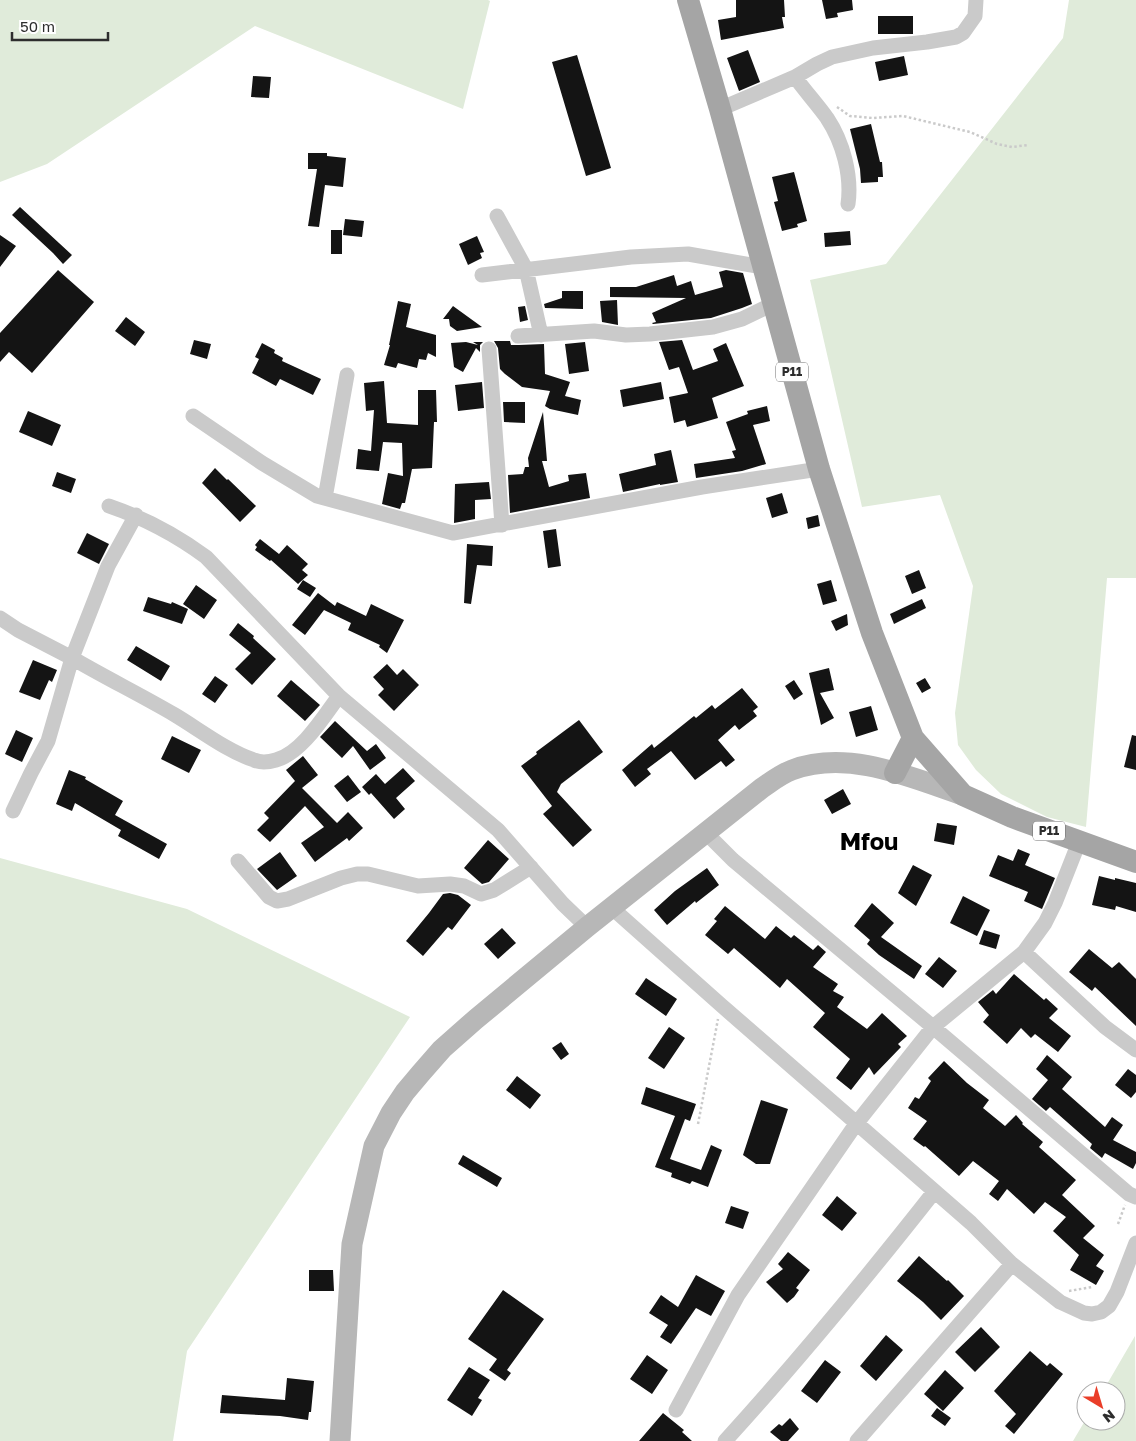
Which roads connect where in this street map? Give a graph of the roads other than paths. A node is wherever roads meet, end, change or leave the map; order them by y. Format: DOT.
graph roads {
  1 [pos="688,0"];
  2 [pos="976,0"];
  3 [pos="795,78"];
  4 [pos="720,109"];
  5 [pos="848,204"];
  6 [pos="497,216"];
  7 [pos="763,267"];
  8 [pos="526,269"];
  9 [pos="482,275"];
  10 [pos="774,304"];
  11 [pos="541,335"];
  12 [pos="518,336"];
  13 [pos="489,349"];
  14 [pos="347,375"];
  15 [pos="193,416"];
  16 [pos="819,469"];
  17 [pos="325,498"];
  18 [pos="110,506"];
  19 [pos="136,515"];
  20 [pos="502,525"];
  21 [pos="0,618"];
  22 [pos="72,658"];
  23 [pos="339,696"];
  24 [pos="914,738"];
  25 [pos="895,772"];
  26 [pos="963,795"];
  27 [pos="14,811"];
  28 [pos="706,834"];
  29 [pos="1079,842"];
  30 [pos="238,861"];
  31 [pos="1136,862"];
  32 [pos="531,867"];
  33 [pos="612,908"];
  34 [pos="587,928"];
  35 [pos="1024,952"];
  36 [pos="933,1027"];
  37 [pos="1136,1050"];
  38 [pos="856,1124"];
  39 [pos="934,1192"];
  40 [pos="1132,1196"];
  41 [pos="1136,1243"];
  42 [pos="1012,1264"];
  43 [pos="676,1410"];
  44 [pos="340,1441"];
  45 [pos="725,1441"];
  46 [pos="857,1441"];
  1 -- 4 [label="main road, P11"];
  2 -- 3 [label="street"];
  3 -- 4 [label="street"];
  3 -- 5 [label="street"];
  4 -- 7 [label="main road, P11"];
  6 -- 8 [label="street"];
  7 -- 8 [label="street"];
  7 -- 10 [label="main road, P11"];
  8 -- 9 [label="street"];
  8 -- 11 [label="street"];
  10 -- 11 [label="street"];
  10 -- 16 [label="main road, P11"];
  11 -- 12 [label="street"];
  13 -- 20 [label="street"];
  14 -- 17 [label="street"];
  15 -- 17 [label="street"];
  16 -- 20 [label="street"];
  16 -- 24 [label="main road, P11"];
  17 -- 20 [label="street"];
  18 -- 19 [label="street"];
  19 -- 22 [label="street"];
  19 -- 23 [label="street"];
  21 -- 22 [label="street"];
  22 -- 23 [label="street"];
  22 -- 27 [label="street"];
  23 -- 32 [label="street"];
  24 -- 25 [label="main road"];
  24 -- 26 [label="main road, P11"];
  25 -- 26 [label="main road"];
  25 -- 28 [label="main road"];
  26 -- 29 [label="main road, P11"];
  28 -- 33 [label="main road"];
  28 -- 36 [label="street"];
  29 -- 31 [label="main road, P11"];
  29 -- 35 [label="street"];
  30 -- 32 [label="street"];
  32 -- 34 [label="street"];
  33 -- 34 [label="main road"];
  33 -- 38 [label="street"];
  34 -- 44 [label="main road"];
  35 -- 36 [label="street"];
  35 -- 37 [label="street"];
  36 -- 38 [label="street"];
  36 -- 40 [label="street"];
  38 -- 39 [label="street"];
  38 -- 43 [label="street"];
  39 -- 42 [label="street"];
  39 -- 45 [label="street"];
  41 -- 42 [label="street"];
  42 -- 46 [label="street"];
}
